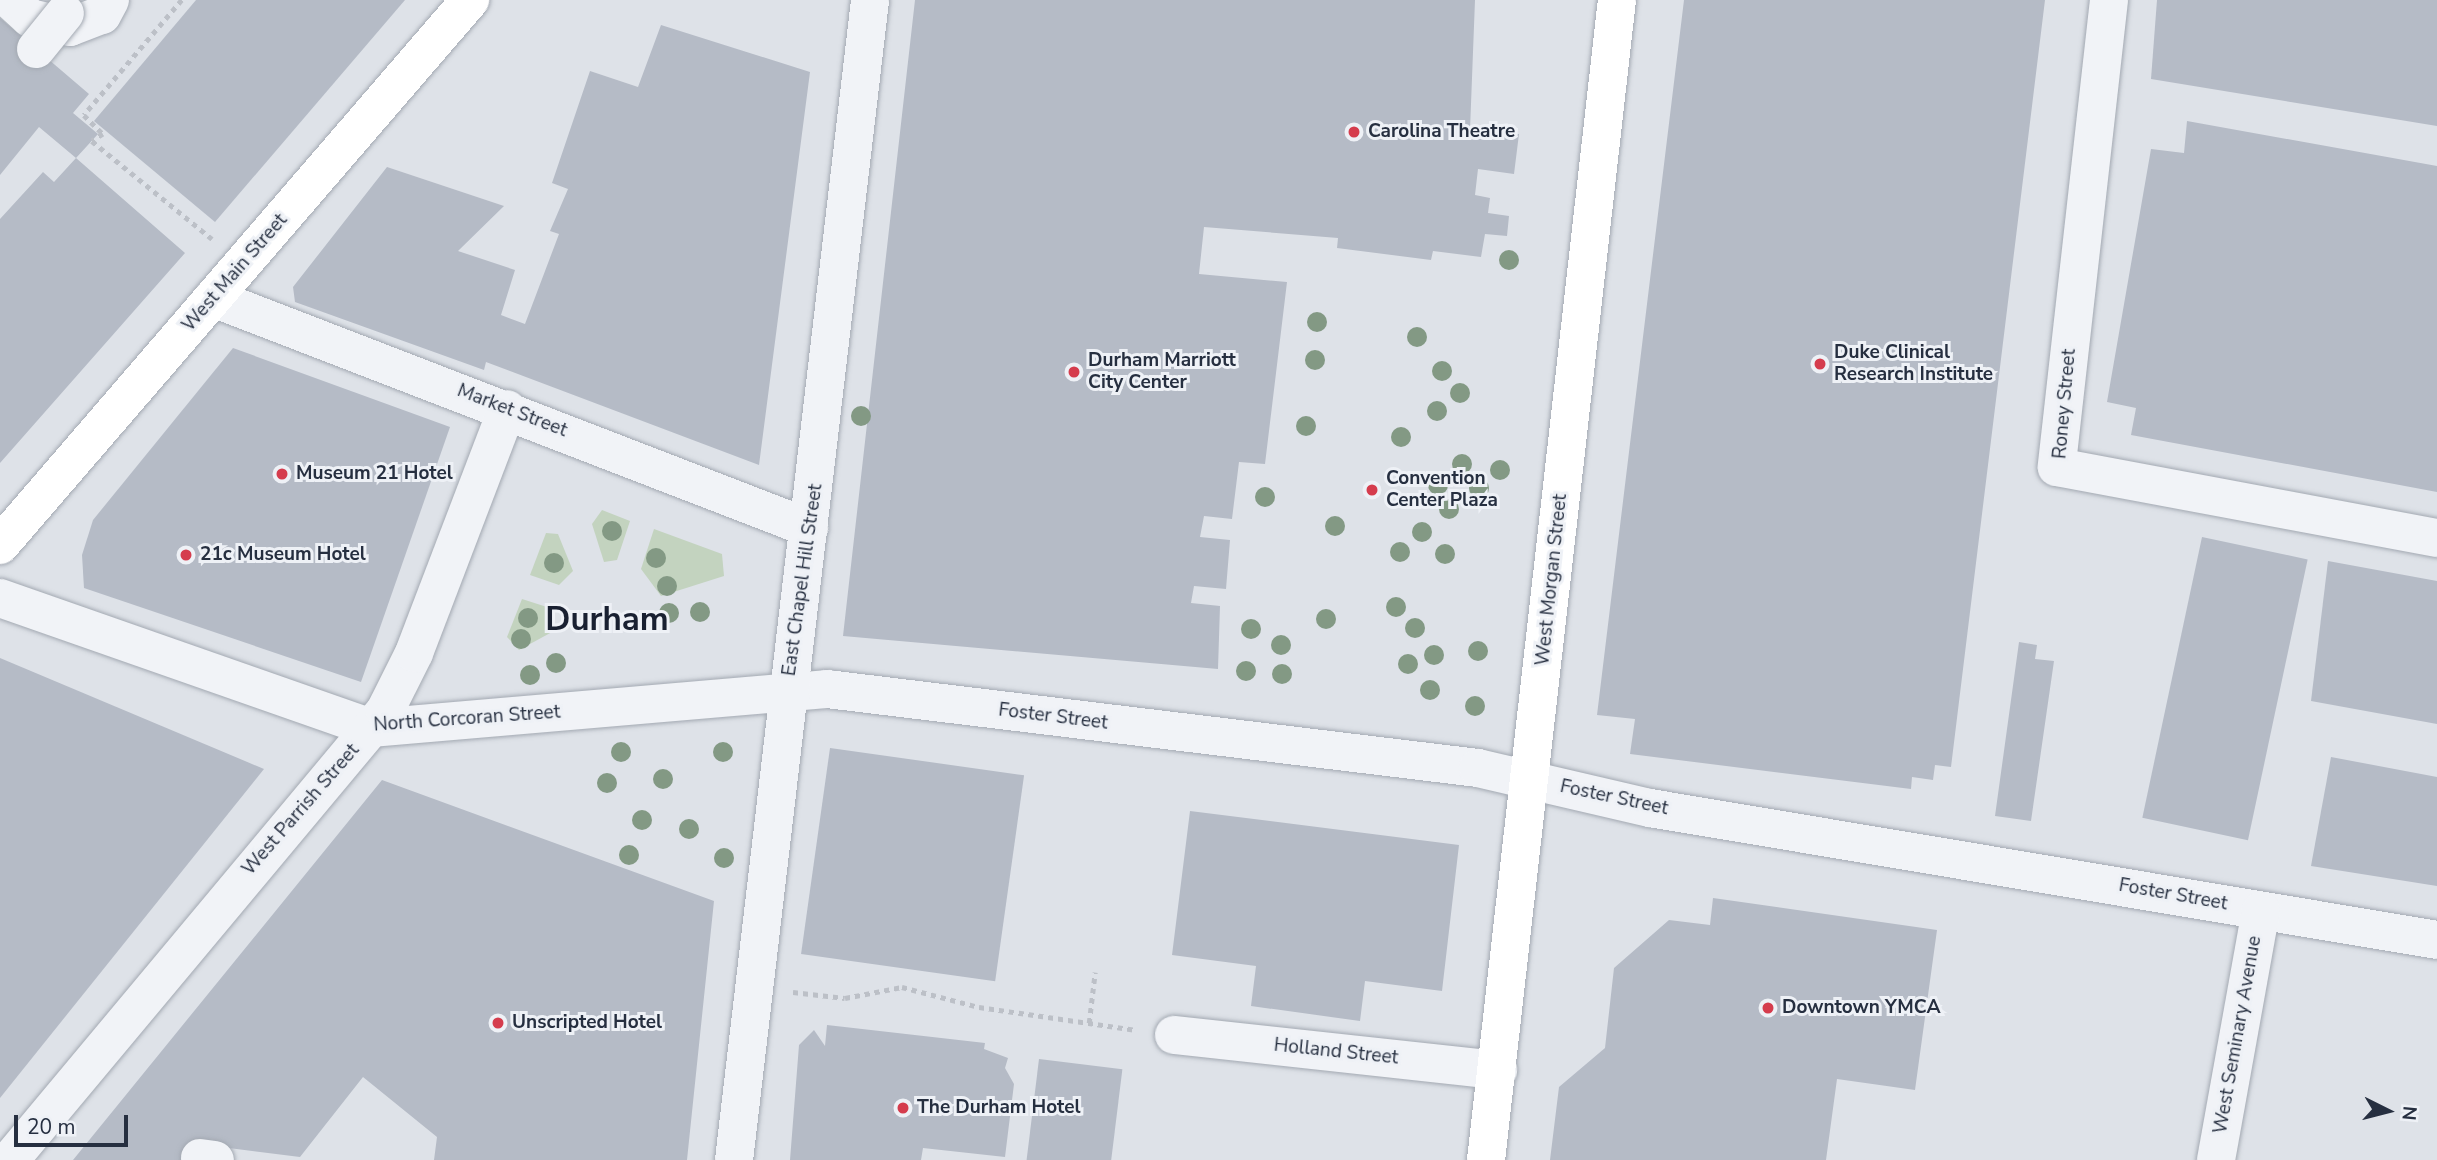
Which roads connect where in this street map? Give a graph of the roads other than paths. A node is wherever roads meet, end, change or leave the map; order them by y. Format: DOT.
graph roads {
  1 [pos="10,0"];
  2 [pos="110,0"];
  3 [pos="470,0"];
  4 [pos="870,0"];
  5 [pos="1616,0"];
  6 [pos="2109,0"];
  7 [pos="69,6"];
  8 [pos="36,49"];
  9 [pos="213,298"];
  10 [pos="507,409"];
  11 [pos="809,528"];
  12 [pos="2437,538"];
  13 [pos="0,545"];
  14 [pos="0,598"];
  15 [pos="787,693"];
  16 [pos="372,729"];
  17 [pos="1530,779"];
  18 [pos="2261,911"];
  19 [pos="2437,940"];
  20 [pos="1174,1035"];
  21 [pos="1498,1070"];
  22 [pos="10,1160"];
  23 [pos="734,1160"];
  24 [pos="1486,1160"];
  25 [pos="2216,1160"];
  1 -- 2 [label="street"];
  3 -- 9 [label="main road, West Main Street"];
  4 -- 11 [label="street, East Chapel Hill Street"];
  5 -- 17 [label="main road, West Morgan Street"];
  6 -- 12 [label="street, Roney Street"];
  7 -- 8 [label="street, bridge"];
  9 -- 10 [label="street, Market Street"];
  9 -- 13 [label="main road, West Main Street"];
  10 -- 11 [label="street, Market Street"];
  10 -- 16 [label="street, West Parrish Street"];
  11 -- 15 [label="street, East Chapel Hill Street"];
  14 -- 16 [label="street, North Corcoran Street"];
  15 -- 16 [label="street, North Corcoran Street"];
  15 -- 17 [label="street, Foster Street"];
  15 -- 23 [label="street, East Chapel Hill Street"];
  16 -- 22 [label="street, West Parrish Street"];
  17 -- 18 [label="street, Foster Street"];
  17 -- 21 [label="main road, West Morgan Street"];
  18 -- 19 [label="street, Foster Street"];
  18 -- 25 [label="street, West Seminary Avenue"];
  20 -- 21 [label="street, Holland Street"];
  21 -- 24 [label="main road, West Morgan Street"];
}
